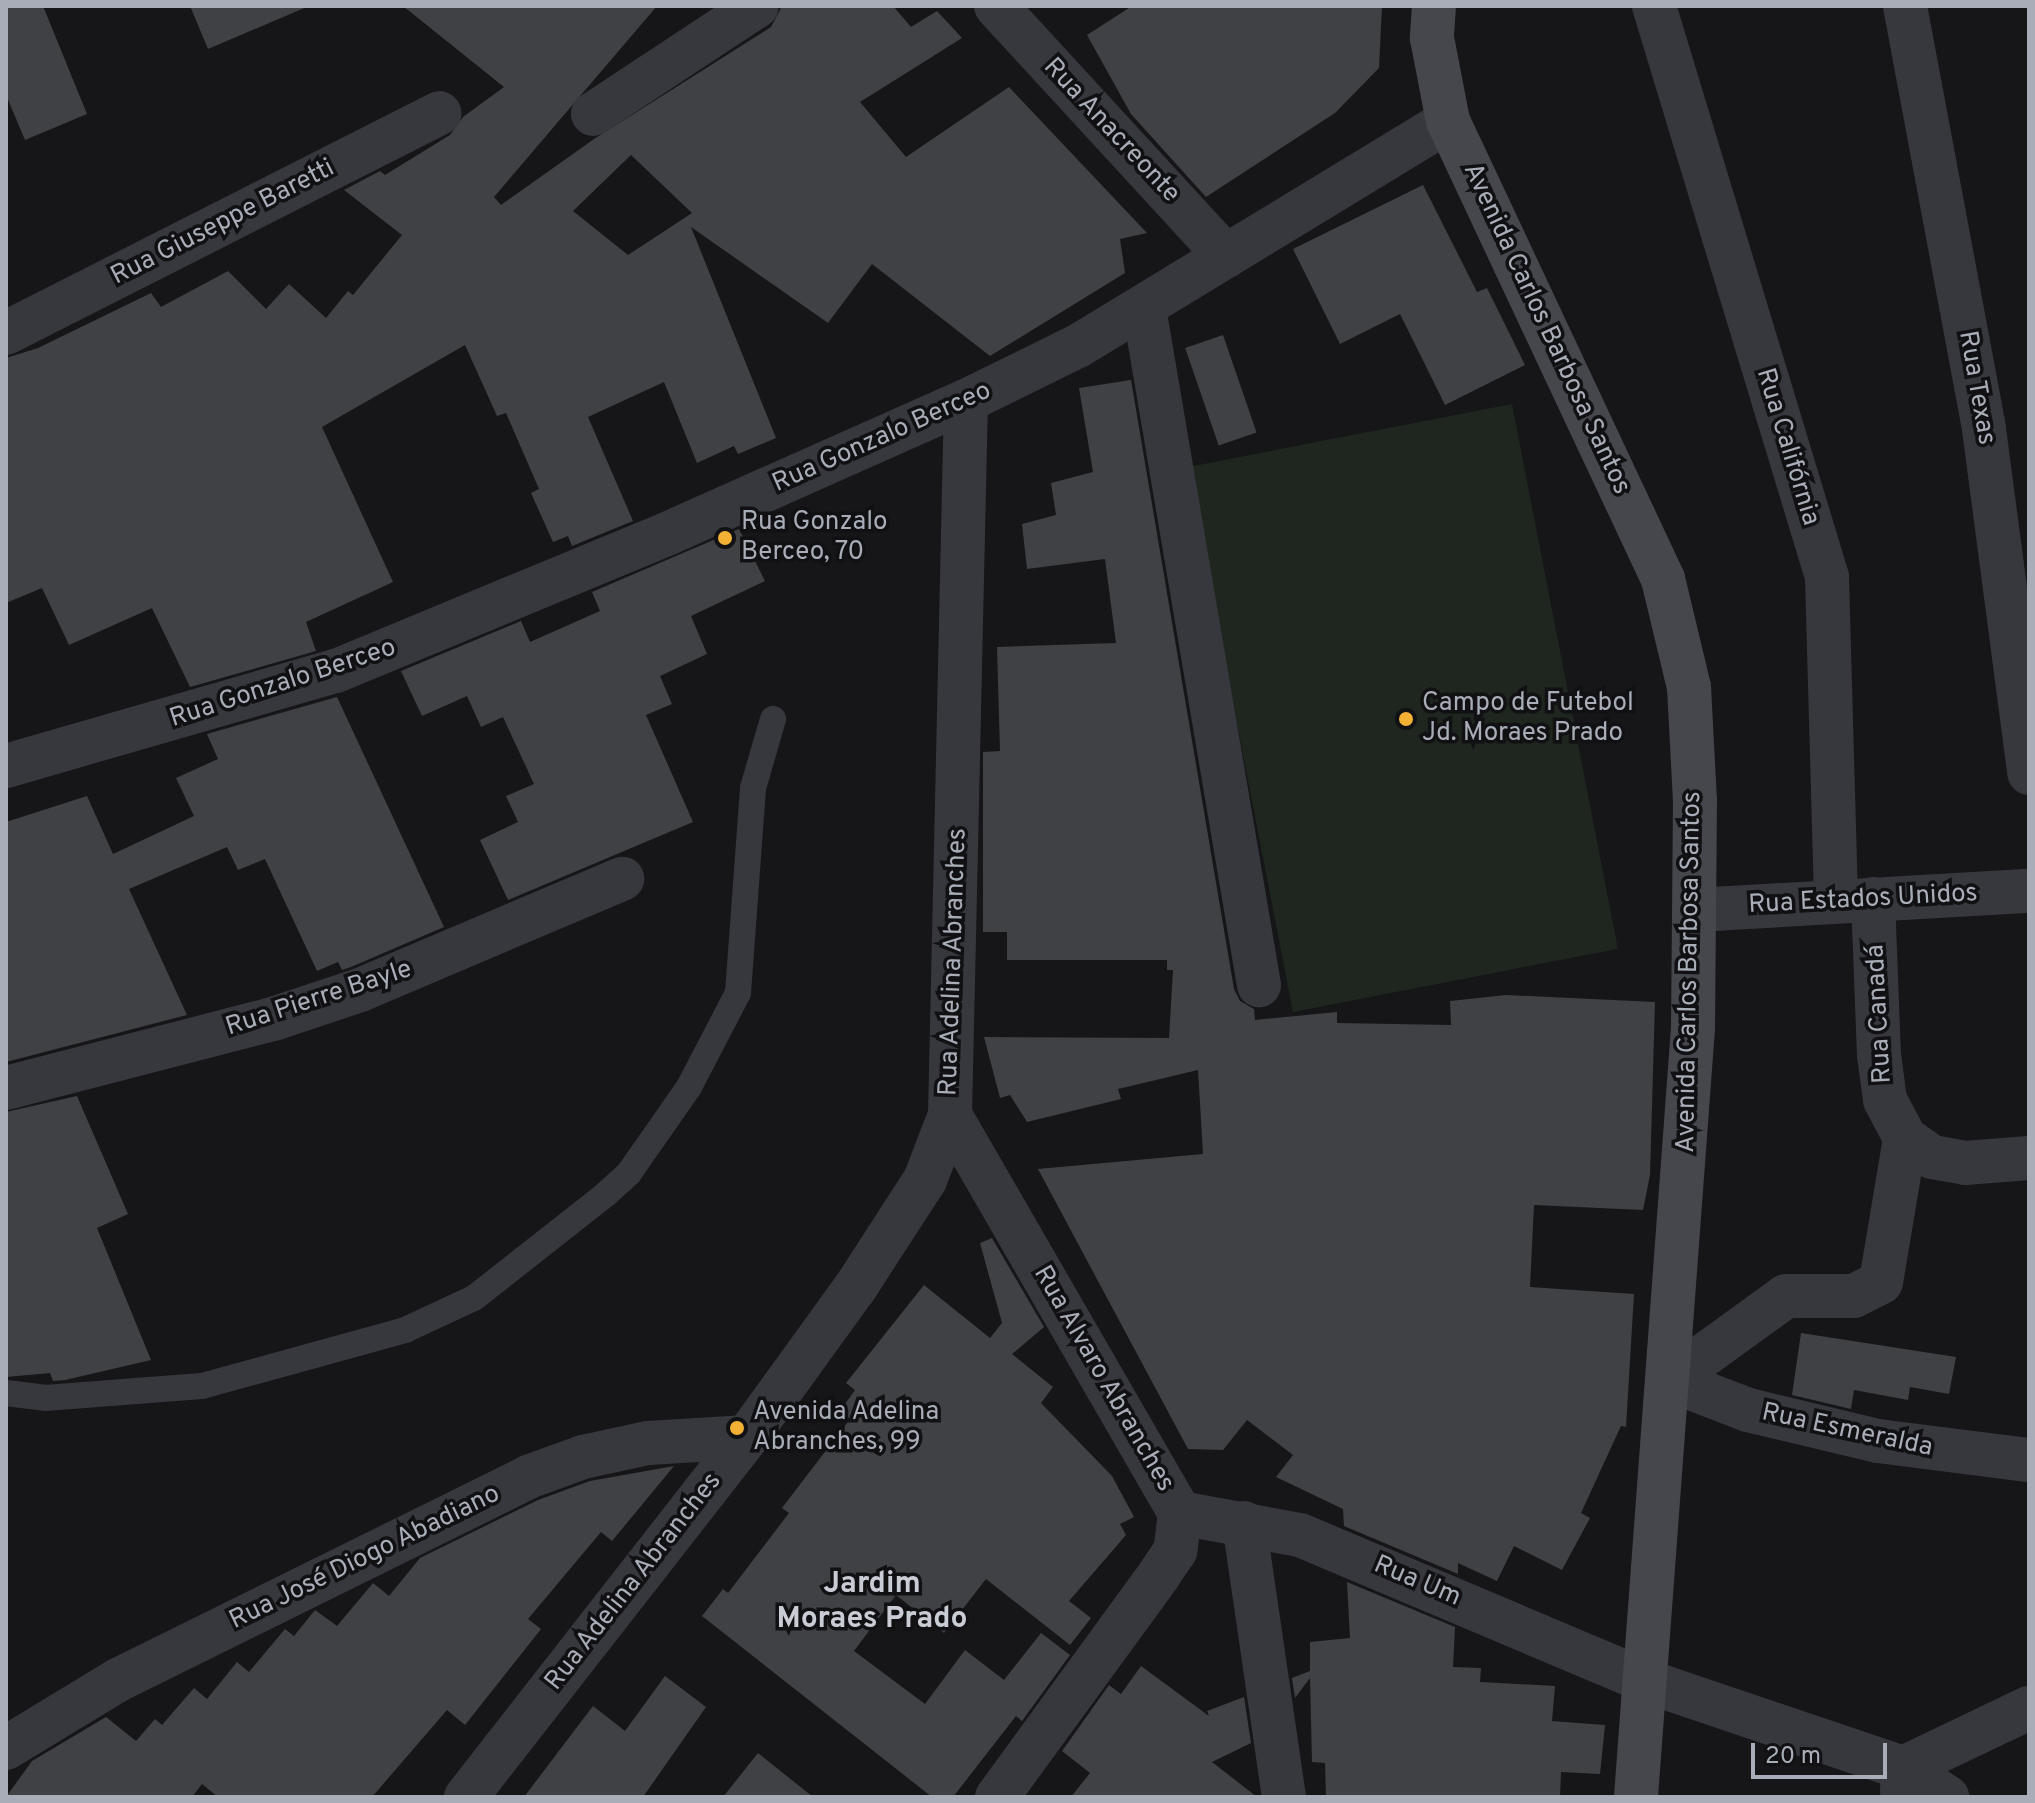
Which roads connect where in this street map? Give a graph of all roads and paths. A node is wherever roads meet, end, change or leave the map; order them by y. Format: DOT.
graph roads {
  1 [pos="757,6"];
  2 [pos="996,6"];
  3 [pos="1434,6"];
  4 [pos="1654,6"];
  5 [pos="1905,6"];
  6 [pos="439,113"];
  7 [pos="593,114"];
  8 [pos="1448,121"];
  9 [pos="1226,256"];
  10 [pos="1144,308"];
  11 [pos="6,333"];
  12 [pos="966,401"];
  13 [pos="773,719"];
  14 [pos="6,766"];
  15 [pos="2029,773"];
  16 [pos="622,879"];
  17 [pos="2029,891"];
  18 [pos="1855,900"];
  19 [pos="1696,910"];
  20 [pos="1259,985"];
  21 [pos="6,1088"];
  22 [pos="950,1115"];
  23 [pos="1905,1138"];
  24 [pos="2029,1158"];
  25 [pos="1670,1380"];
  26 [pos="6,1393"];
  27 [pos="747,1437"];
  28 [pos="2029,1460"];
  29 [pos="1180,1513"];
  30 [pos="1244,1523"];
  31 [pos="1646,1681"];
  32 [pos="2029,1708"];
  33 [pos="6,1748"];
  34 [pos="1902,1782"];
  35 [pos="466,1797"];
  36 [pos="997,1797"];
  37 [pos="1284,1797"];
  38 [pos="1636,1797"];
  39 [pos="1947,1797"];
  1 -- 7 [label="street"];
  2 -- 9 [label="street, Rua Anacreonte"];
  3 -- 8 [label="main road, Avenida Carlos Barbosa Santos"];
  4 -- 18 [label="street, Rua Califórnia"];
  5 -- 15 [label="street, Rua Texas"];
  6 -- 11 [label="street, Rua Giuseppe Baretti"];
  8 -- 9 [label="street, Rua Gonzalo Berceo"];
  8 -- 19 [label="main road, Avenida Carlos Barbosa Santos"];
  9 -- 10 [label="street, Rua Gonzalo Berceo"];
  10 -- 12 [label="street, Rua Gonzalo Berceo"];
  10 -- 20 [label="street"];
  12 -- 14 [label="street, Rua Gonzalo Berceo"];
  12 -- 22 [label="street, Rua Adelina Abranches"];
  13 -- 26 [label="lane"];
  16 -- 21 [label="street, Rua Pierre Bayle"];
  17 -- 18 [label="street, Rua Estados Unidos"];
  18 -- 19 [label="street, Rua Estados Unidos"];
  18 -- 23 [label="street, Rua Canadá"];
  19 -- 25 [label="main road, Avenida Carlos Barbosa Santos"];
  22 -- 27 [label="street, Rua Adelina Abranches"];
  22 -- 29 [label="street, Rua Alvaro Abranches"];
  23 -- 24 [label="street"];
  23 -- 25 [label="street"];
  25 -- 28 [label="street, Rua Esmeralda"];
  25 -- 31 [label="main road, Avenida Carlos Barbosa Santos"];
  27 -- 33 [label="street, Rua José Diogo Abadiano"];
  27 -- 35 [label="street, Rua Adelina Abranches"];
  29 -- 30 [label="street, Rua Um"];
  29 -- 36 [label="street, Rua Alvaro Abranches"];
  30 -- 31 [label="street, Rua Um"];
  30 -- 37 [label="street"];
  31 -- 34 [label="street, Rua Um"];
  31 -- 38 [label="main road, Avenida Carlos Barbosa Santos"];
  32 -- 34 [label="street"];
  34 -- 39 [label="street, Rua Um"];
}
